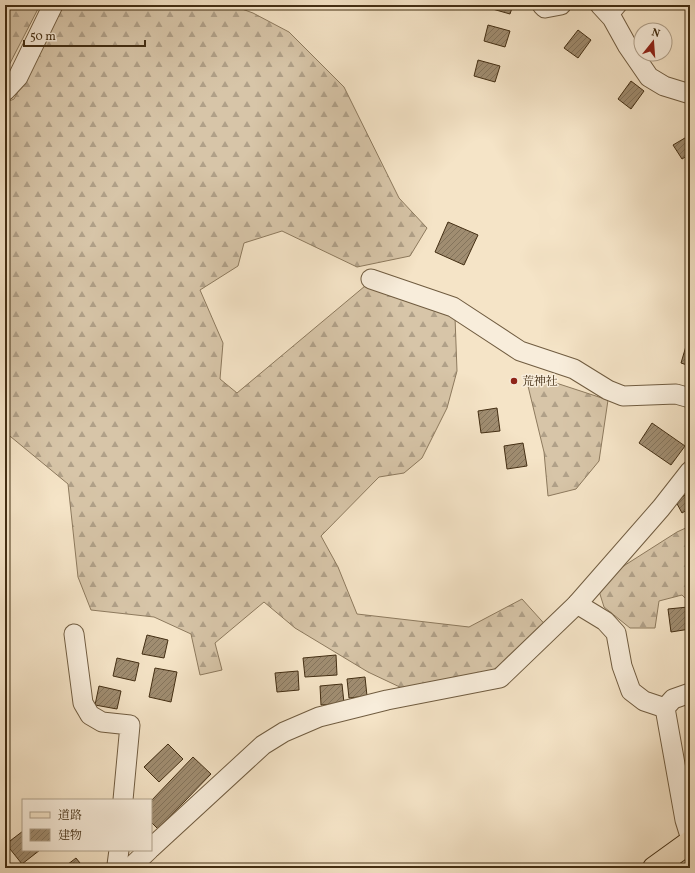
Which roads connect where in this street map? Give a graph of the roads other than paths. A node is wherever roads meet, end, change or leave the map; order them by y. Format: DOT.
graph roads {
  1 [pos="53,5"];
  2 [pos="542,5"];
  3 [pos="561,5"];
  4 [pos="611,9"];
  5 [pos="5,91"];
  6 [pos="690,94"];
  7 [pos="372,279"];
  8 [pos="690,398"];
  9 [pos="690,470"];
  10 [pos="577,604"];
  11 [pos="74,634"];
  12 [pos="690,693"];
  13 [pos="664,708"];
  14 [pos="123,799"];
  15 [pos="690,836"];
  16 [pos="690,842"];
  17 [pos="152,847"];
  18 [pos="119,851"];
  19 [pos="148,851"];
  20 [pos="119,868"];
  21 [pos="130,868"];
  22 [pos="654,868"];
  1 -- 5 [label="street"];
  2 -- 3 [label="street"];
  4 -- 6 [label="street"];
  7 -- 8 [label="street"];
  9 -- 10 [label="street"];
  10 -- 13 [label="street"];
  10 -- 17 [label="street"];
  11 -- 14 [label="street"];
  12 -- 13 [label="street"];
  13 -- 15 [label="street"];
  16 -- 22 [label="main road"];
  18 -- 20 [label="street"];
  19 -- 21 [label="street"];
}
